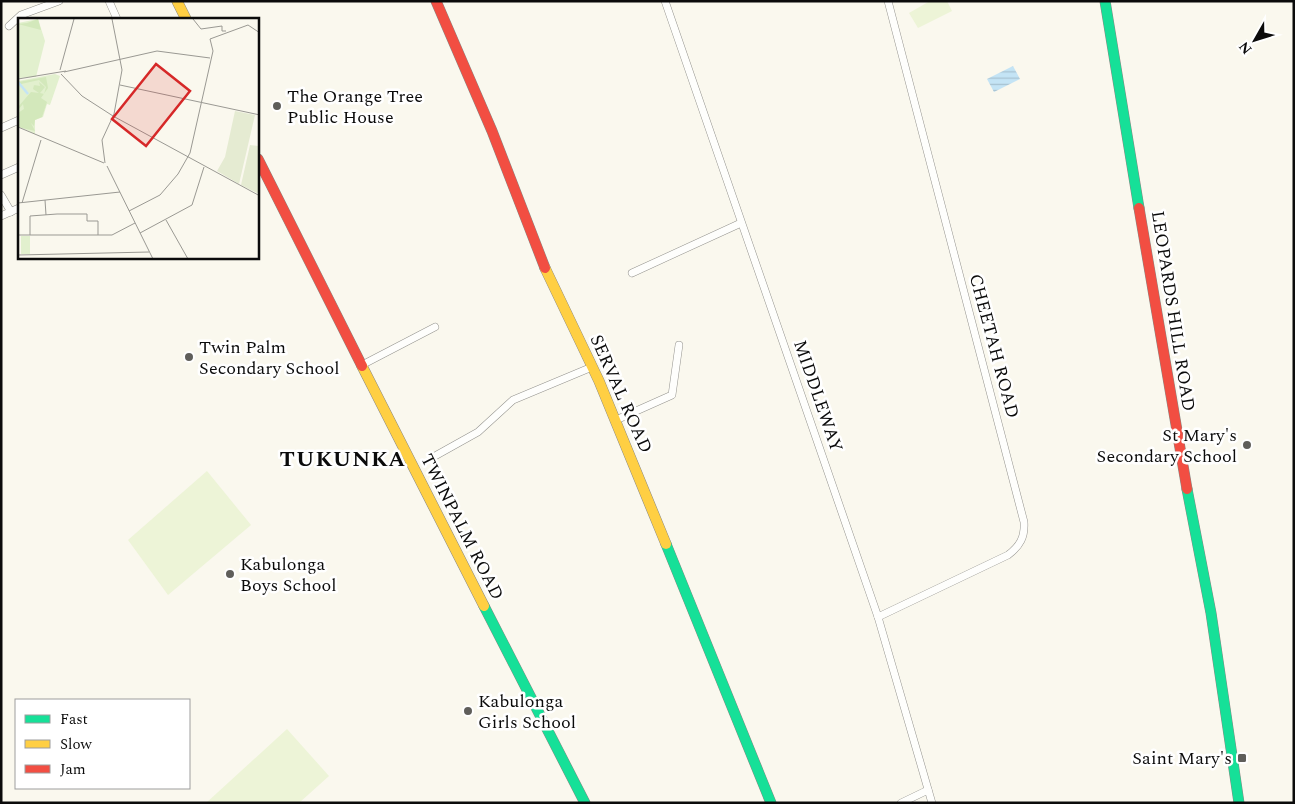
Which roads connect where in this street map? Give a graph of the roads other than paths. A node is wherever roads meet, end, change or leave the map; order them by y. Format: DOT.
graph roads {
  1 [pos="59,1"];
  2 [pos="109,1"];
  3 [pos="177,1"];
  4 [pos="436,1"];
  5 [pos="666,1"];
  6 [pos="888,1"];
  7 [pos="1105,1"];
  8 [pos="117,18"];
  9 [pos="186,18"];
  10 [pos="9,26"];
  11 [pos="18,120"];
  12 [pos="1,128"];
  13 [pos="259,161"];
  14 [pos="18,167"];
  15 [pos="1,175"];
  16 [pos="1,196"];
  17 [pos="18,208"];
  18 [pos="11,212"];
  19 [pos="1,216"];
  20 [pos="741,223"];
  21 [pos="632,273"];
  22 [pos="435,328"];
  23 [pos="678,344"];
  24 [pos="362,365"];
  25 [pos="592,367"];
  26 [pos="616,420"];
  27 [pos="435,456"];
  28 [pos="878,618"];
  29 [pos="928,790"];
  30 [pos="1240,801"];
  31 [pos="585,803"];
  32 [pos="772,803"];
  33 [pos="901,803"];
  34 [pos="932,803"];
  1 -- 10 [label="street"];
  2 -- 8 [label="street"];
  3 -- 9 [label="main road"];
  4 -- 25 [label="main road, SERVAL ROAD"];
  5 -- 20 [label="street, MIDDLEWAY"];
  6 -- 28 [label="street, CHEETAH ROAD"];
  7 -- 30 [label="main road, LEOPARDS HILL ROAD"];
  11 -- 12 [label="street"];
  13 -- 24 [label="main road, TWINPALM ROAD"];
  14 -- 15 [label="street"];
  16 -- 18 [label="street"];
  17 -- 18 [label="street"];
  18 -- 19 [label="street"];
  20 -- 21 [label="street"];
  20 -- 28 [label="street, MIDDLEWAY"];
  22 -- 24 [label="street"];
  23 -- 26 [label="street"];
  24 -- 31 [label="main road, TWINPALM ROAD"];
  25 -- 26 [label="main road, SERVAL ROAD"];
  25 -- 27 [label="street"];
  26 -- 32 [label="main road, SERVAL ROAD"];
  28 -- 29 [label="street, MIDDLEWAY"];
  29 -- 33 [label="street"];
  29 -- 34 [label="street, MIDDLEWAY"];
}
